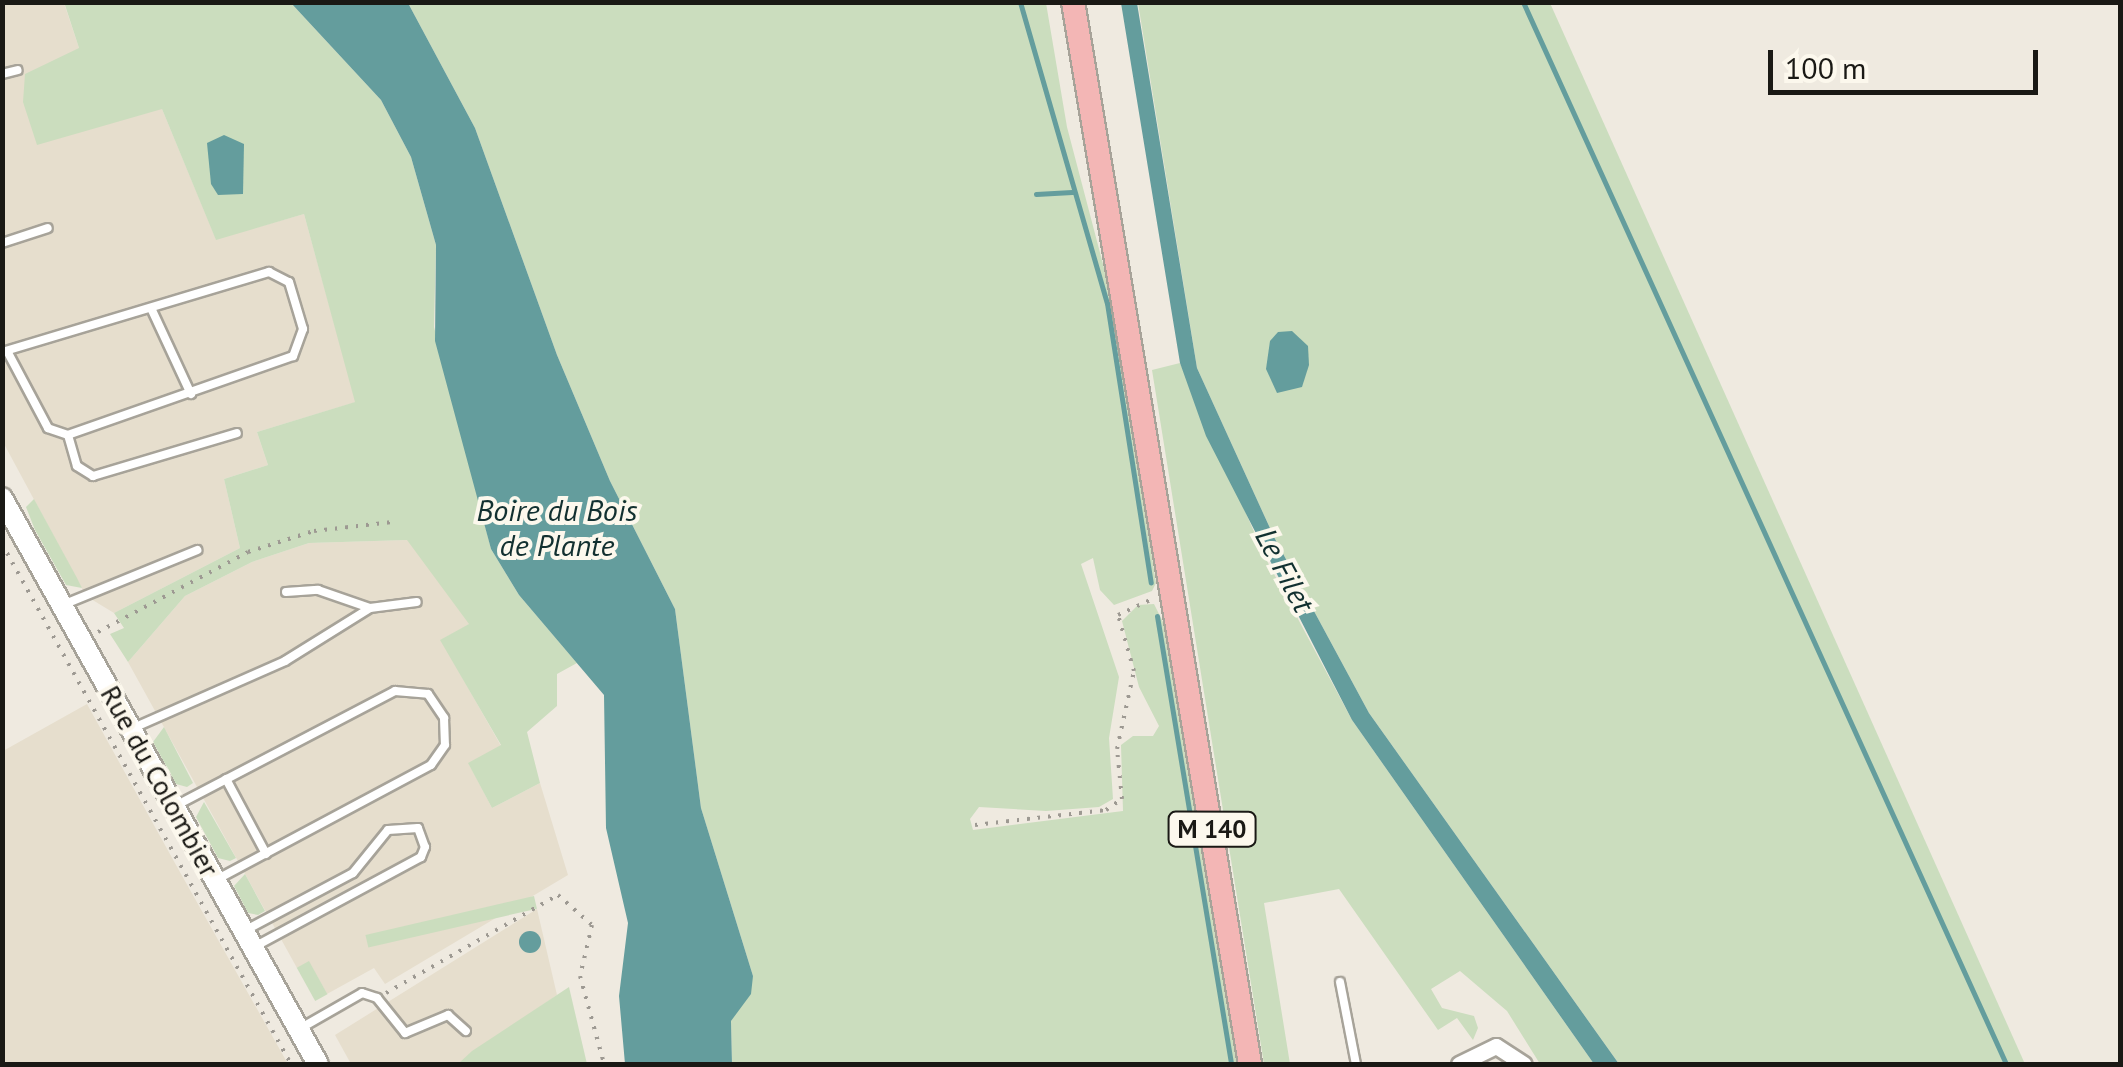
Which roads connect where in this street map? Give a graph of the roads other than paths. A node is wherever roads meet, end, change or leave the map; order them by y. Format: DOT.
graph roads {
  1 [pos="1072,2"];
  2 [pos="18,70"];
  3 [pos="2,74"];
  4 [pos="48,228"];
  5 [pos="2,243"];
  6 [pos="151,308"];
  7 [pos="5,352"];
  8 [pos="190,394"];
  9 [pos="237,433"];
  10 [pos="68,435"];
  11 [pos="2,498"];
  12 [pos="197,550"];
  13 [pos="286,592"];
  14 [pos="417,602"];
  15 [pos="61,606"];
  16 [pos="370,608"];
  17 [pos="131,729"];
  18 [pos="226,779"];
  19 [pos="174,806"];
  20 [pos="266,854"];
  21 [pos="352,873"];
  22 [pos="216,880"];
  23 [pos="361,889"];
  24 [pos="248,939"];
  25 [pos="1340,982"];
  26 [pos="299,1030"];
  27 [pos="466,1031"];
  28 [pos="318,1064"];
  29 [pos="1250,1064"];
  30 [pos="1356,1064"];
  31 [pos="1459,1064"];
  32 [pos="1524,1064"];
  1 -- 29 [label="main road, M 140"];
  2 -- 3 [label="lane"];
  4 -- 5 [label="lane"];
  6 -- 7 [label="lane"];
  6 -- 8 [label="lane"];
  6 -- 8 [label="lane"];
  7 -- 10 [label="lane"];
  8 -- 10 [label="lane"];
  9 -- 10 [label="lane"];
  11 -- 15 [label="main road, Rue du Colombier"];
  12 -- 15 [label="lane"];
  13 -- 16 [label="lane"];
  14 -- 16 [label="lane"];
  15 -- 17 [label="main road, Rue du Colombier"];
  16 -- 17 [label="lane"];
  17 -- 19 [label="main road, Rue du Colombier"];
  18 -- 19 [label="lane"];
  18 -- 20 [label="lane"];
  18 -- 20 [label="lane"];
  19 -- 22 [label="main road, Rue du Colombier"];
  20 -- 22 [label="lane"];
  21 -- 23 [label="lane"];
  21 -- 23 [label="lane"];
  21 -- 24 [label="lane"];
  22 -- 24 [label="main road, Rue du Colombier"];
  23 -- 24 [label="lane"];
  24 -- 26 [label="main road, Rue du Colombier"];
  25 -- 30 [label="lane"];
  26 -- 27 [label="lane"];
  26 -- 28 [label="main road, Rue du Colombier"];
  31 -- 32 [label="street"];
}
